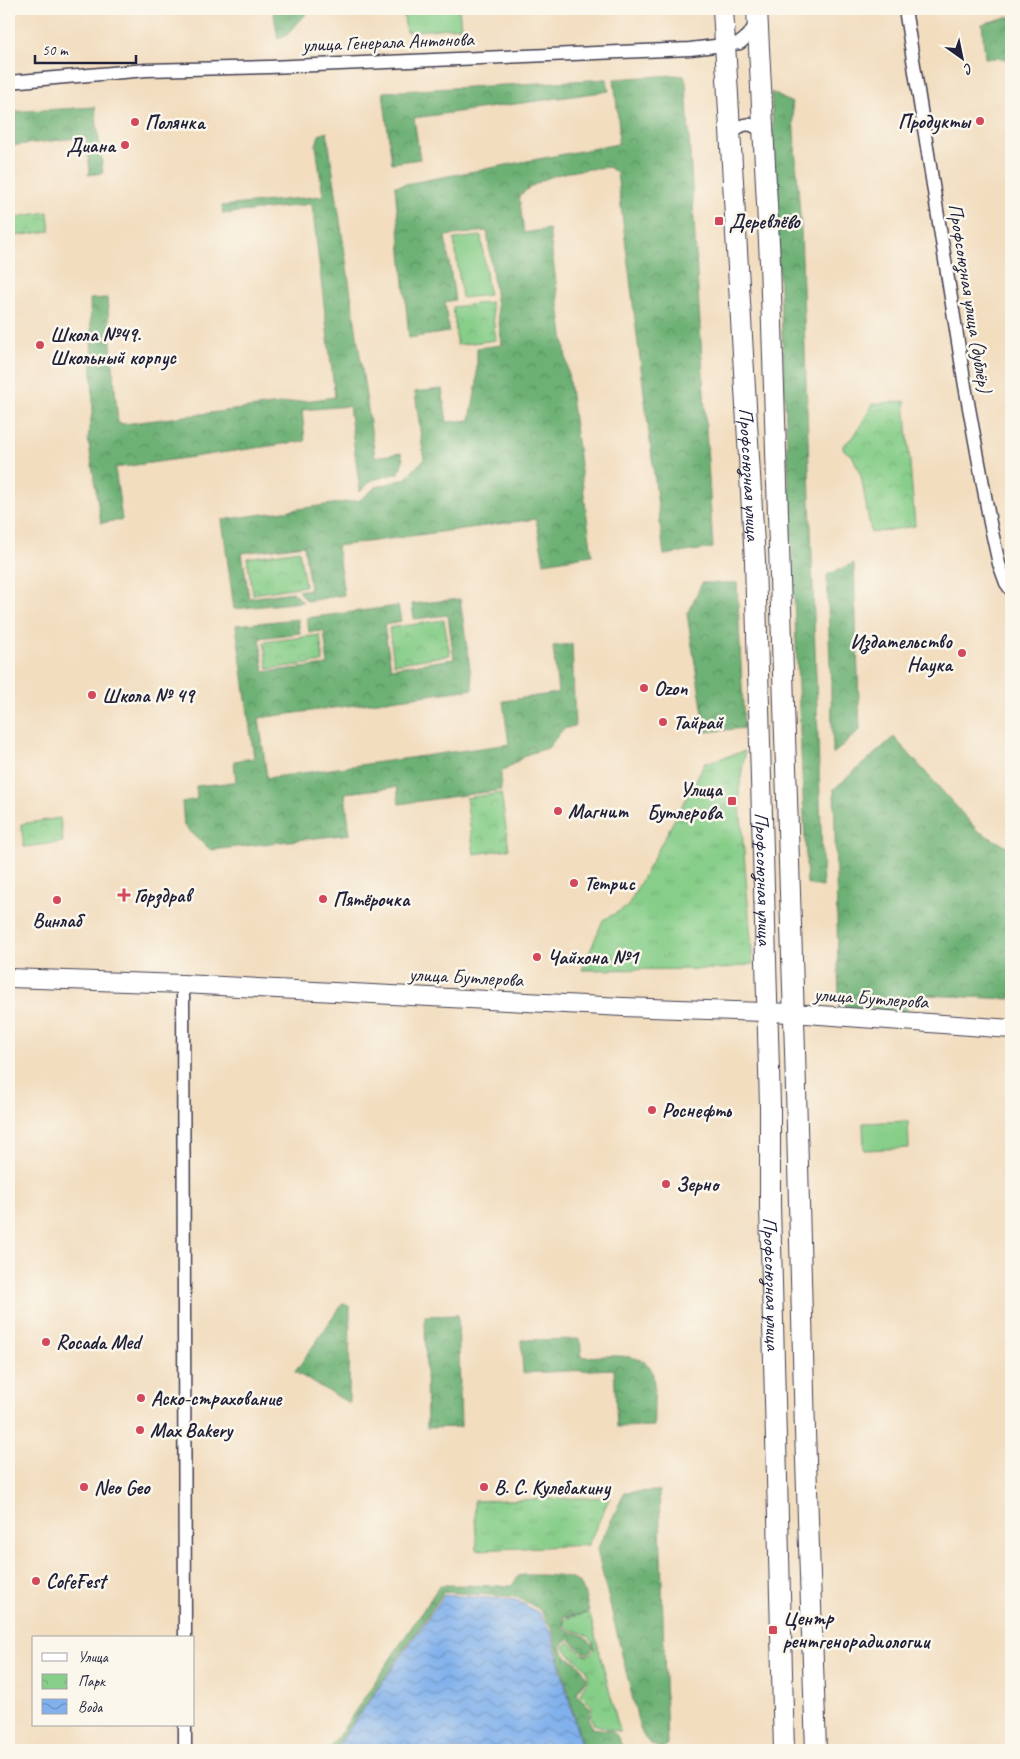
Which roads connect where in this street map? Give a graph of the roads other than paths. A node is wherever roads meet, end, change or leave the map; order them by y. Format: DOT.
graph roads {
  1 [pos="723,9"];
  2 [pos="906,9"];
  3 [pos="757,14"];
  4 [pos="726,46"];
  5 [pos="9,82"];
  6 [pos="765,138"];
  7 [pos="730,141"];
  8 [pos="1011,590"];
  9 [pos="9,978"];
  10 [pos="183,984"];
  11 [pos="768,1012"];
  12 [pos="793,1013"];
  13 [pos="1011,1029"];
  14 [pos="185,1636"];
  15 [pos="185,1726"];
  16 [pos="185,1750"];
  17 [pos="784,1750"];
  18 [pos="816,1750"];
  1 -- 4 [label="main road, Профсоюзная улица"];
  2 -- 8 [label="street, Профсоюзная улица (дублёр)"];
  3 -- 4 [label="street, улица Генерала Антонова"];
  3 -- 6 [label="main road, Профсоюзная улица"];
  4 -- 5 [label="street, улица Генерала Антонова"];
  4 -- 7 [label="main road, Профсоюзная улица"];
  6 -- 7 [label="street"];
  6 -- 12 [label="main road, Профсоюзная улица"];
  7 -- 11 [label="main road, Профсоюзная улица"];
  9 -- 10 [label="street, улица Бутлерова"];
  10 -- 11 [label="street, улица Бутлерова"];
  10 -- 14 [label="street"];
  11 -- 12 [label="street, улица Бутлерова"];
  11 -- 17 [label="main road, Профсоюзная улица"];
  12 -- 13 [label="street, улица Бутлерова"];
  12 -- 18 [label="main road, Профсоюзная улица"];
  15 -- 16 [label="street"];
}
